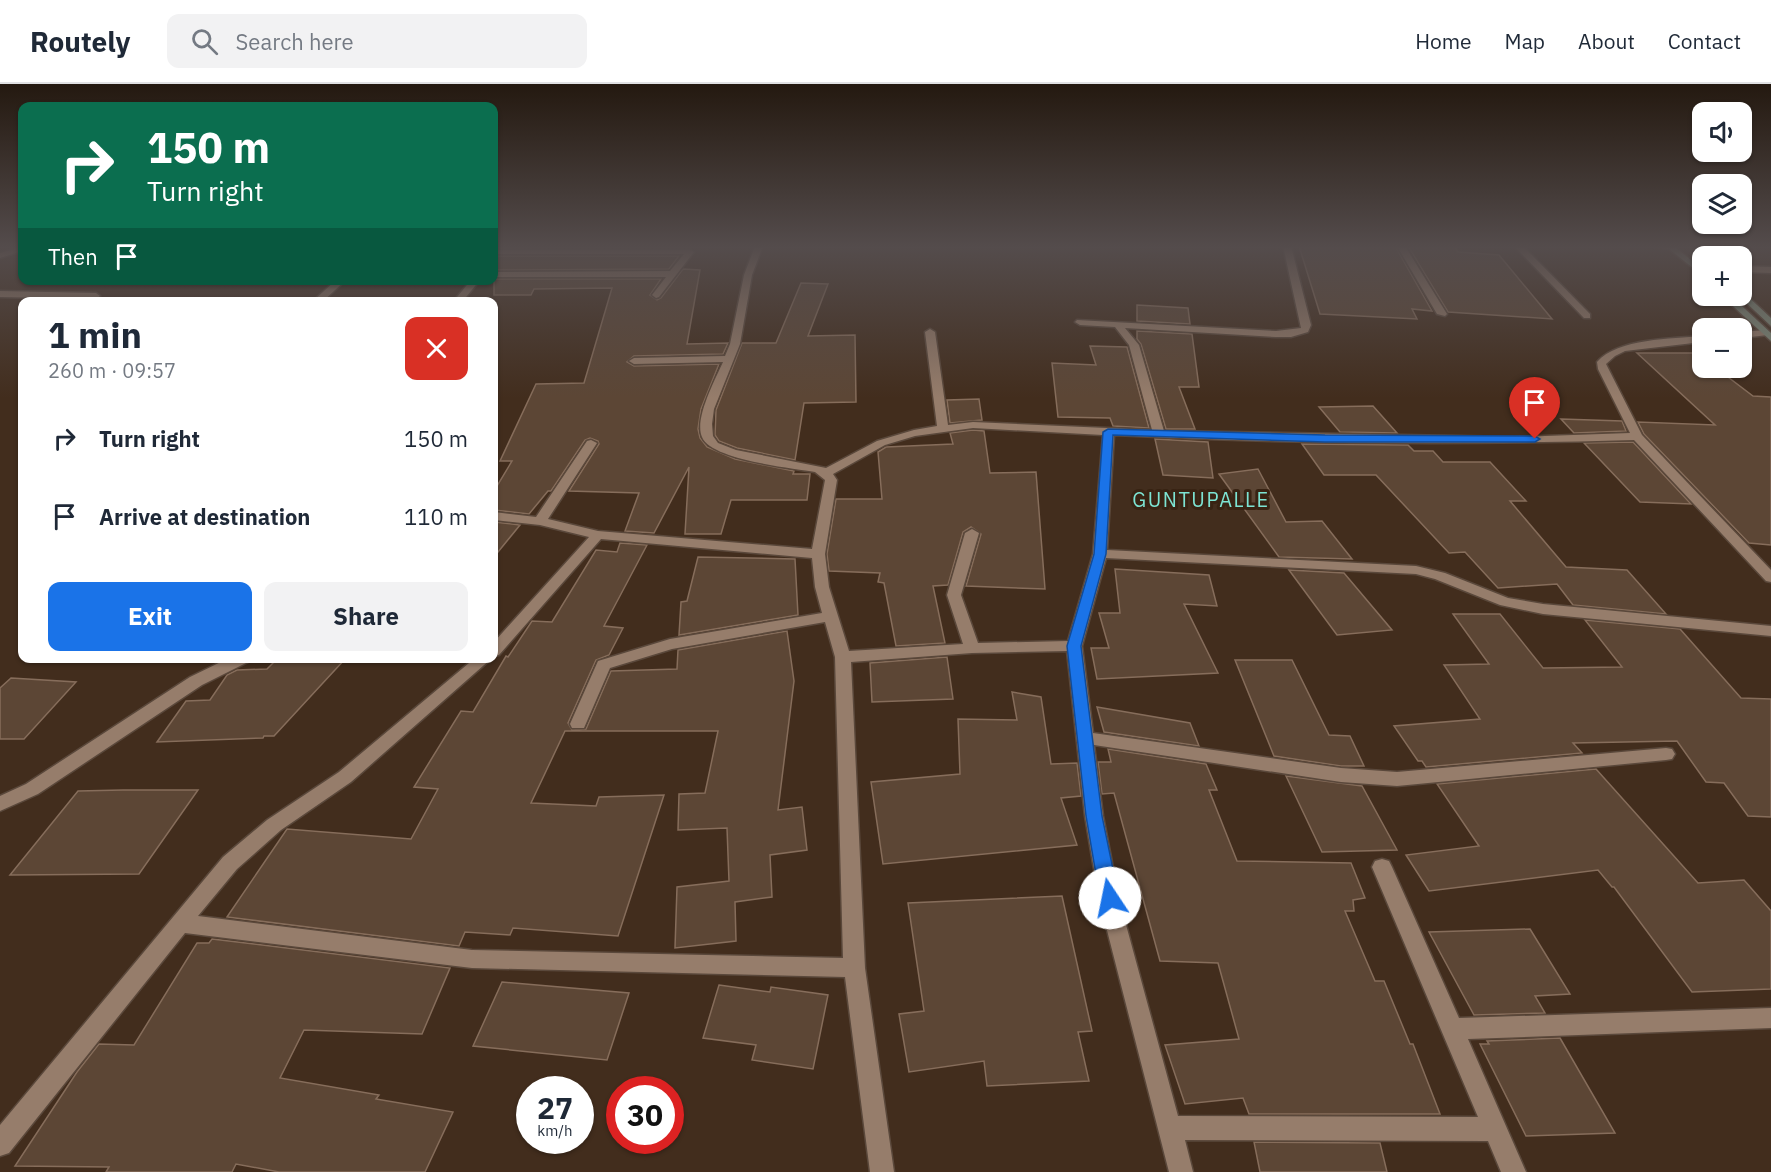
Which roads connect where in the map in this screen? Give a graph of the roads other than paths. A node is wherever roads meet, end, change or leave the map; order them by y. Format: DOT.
graph roads {
  1 [pos="745,297"];
  2 [pos="1299,297"];
  3 [pos="1432,297"];
  4 [pos="1568,297"];
  5 [pos="1752,304"];
  6 [pos="1736,306"];
  7 [pos="1442,314"];
  8 [pos="1587,316"];
  9 [pos="1080,322"];
  10 [pos="1771,323"];
  11 [pos="1118,325"];
  12 [pos="930,332"];
  13 [pos="1752,335"];
  14 [pos="1768,336"];
  15 [pos="1692,340"];
  16 [pos="729,359"];
  17 [pos="634,361"];
  18 [pos="943,428"];
  19 [pos="1108,432"];
  20 [pos="1159,434"];
  21 [pos="1637,436"];
  22 [pos="591,444"];
  23 [pos="826,473"];
  24 [pos="498,516"];
  25 [pos="540,521"];
  26 [pos="972,533"];
  27 [pos="598,535"];
  28 [pos="818,554"];
  29 [pos="1100,554"];
  30 [pos="1771,578"];
  31 [pos="832,616"];
  32 [pos="1771,631"];
  33 [pos="1074,646"];
  34 [pos="498,647"];
  35 [pos="972,648"];
  36 [pos="843,657"];
  37 [pos="233,663"];
  38 [pos="479,663"];
  39 [pos="578,724"];
  40 [pos="1086,738"];
  41 [pos="1666,754"];
  42 [pos="0,804"];
  43 [pos="1382,867"];
  44 [pos="179,923"];
  45 [pos="854,968"];
  46 [pos="1771,1018"];
  47 [pos="1454,1029"];
  48 [pos="1169,1128"];
  49 [pos="1496,1129"];
  50 [pos="0,1144"];
  51 [pos="882,1172"];
  52 [pos="1181,1172"];
  53 [pos="1514,1172"];
  1 -- 16 [label="street"];
  2 -- 11 [label="street"];
  3 -- 7 [label="street"];
  4 -- 8 [label="street"];
  5 -- 10 [label="main road"];
  6 -- 14 [label="main road"];
  9 -- 11 [label="street"];
  11 -- 20 [label="street"];
  12 -- 18 [label="street"];
  13 -- 14 [label="street"];
  15 -- 21 [label="street"];
  16 -- 17 [label="street"];
  16 -- 23 [label="street"];
  18 -- 19 [label="street"];
  18 -- 23 [label="street"];
  19 -- 20 [label="street"];
  19 -- 29 [label="street"];
  20 -- 21 [label="street"];
  21 -- 30 [label="street"];
  22 -- 25 [label="street"];
  23 -- 28 [label="street"];
  24 -- 25 [label="street"];
  25 -- 27 [label="street"];
  26 -- 35 [label="street"];
  27 -- 28 [label="street"];
  27 -- 34 [label="street"];
  28 -- 31 [label="street"];
  29 -- 32 [label="street"];
  29 -- 33 [label="street"];
  31 -- 36 [label="street"];
  31 -- 39 [label="street"];
  33 -- 35 [label="street"];
  33 -- 40 [label="street"];
  35 -- 36 [label="street"];
  36 -- 45 [label="street"];
  37 -- 42 [label="street"];
  38 -- 44 [label="street"];
  40 -- 41 [label="street"];
  40 -- 48 [label="street"];
  43 -- 47 [label="street"];
  44 -- 45 [label="street"];
  44 -- 50 [label="street"];
  45 -- 51 [label="street"];
  46 -- 47 [label="street"];
  47 -- 49 [label="street"];
  48 -- 49 [label="street"];
  48 -- 52 [label="street"];
  49 -- 53 [label="street"];
}
